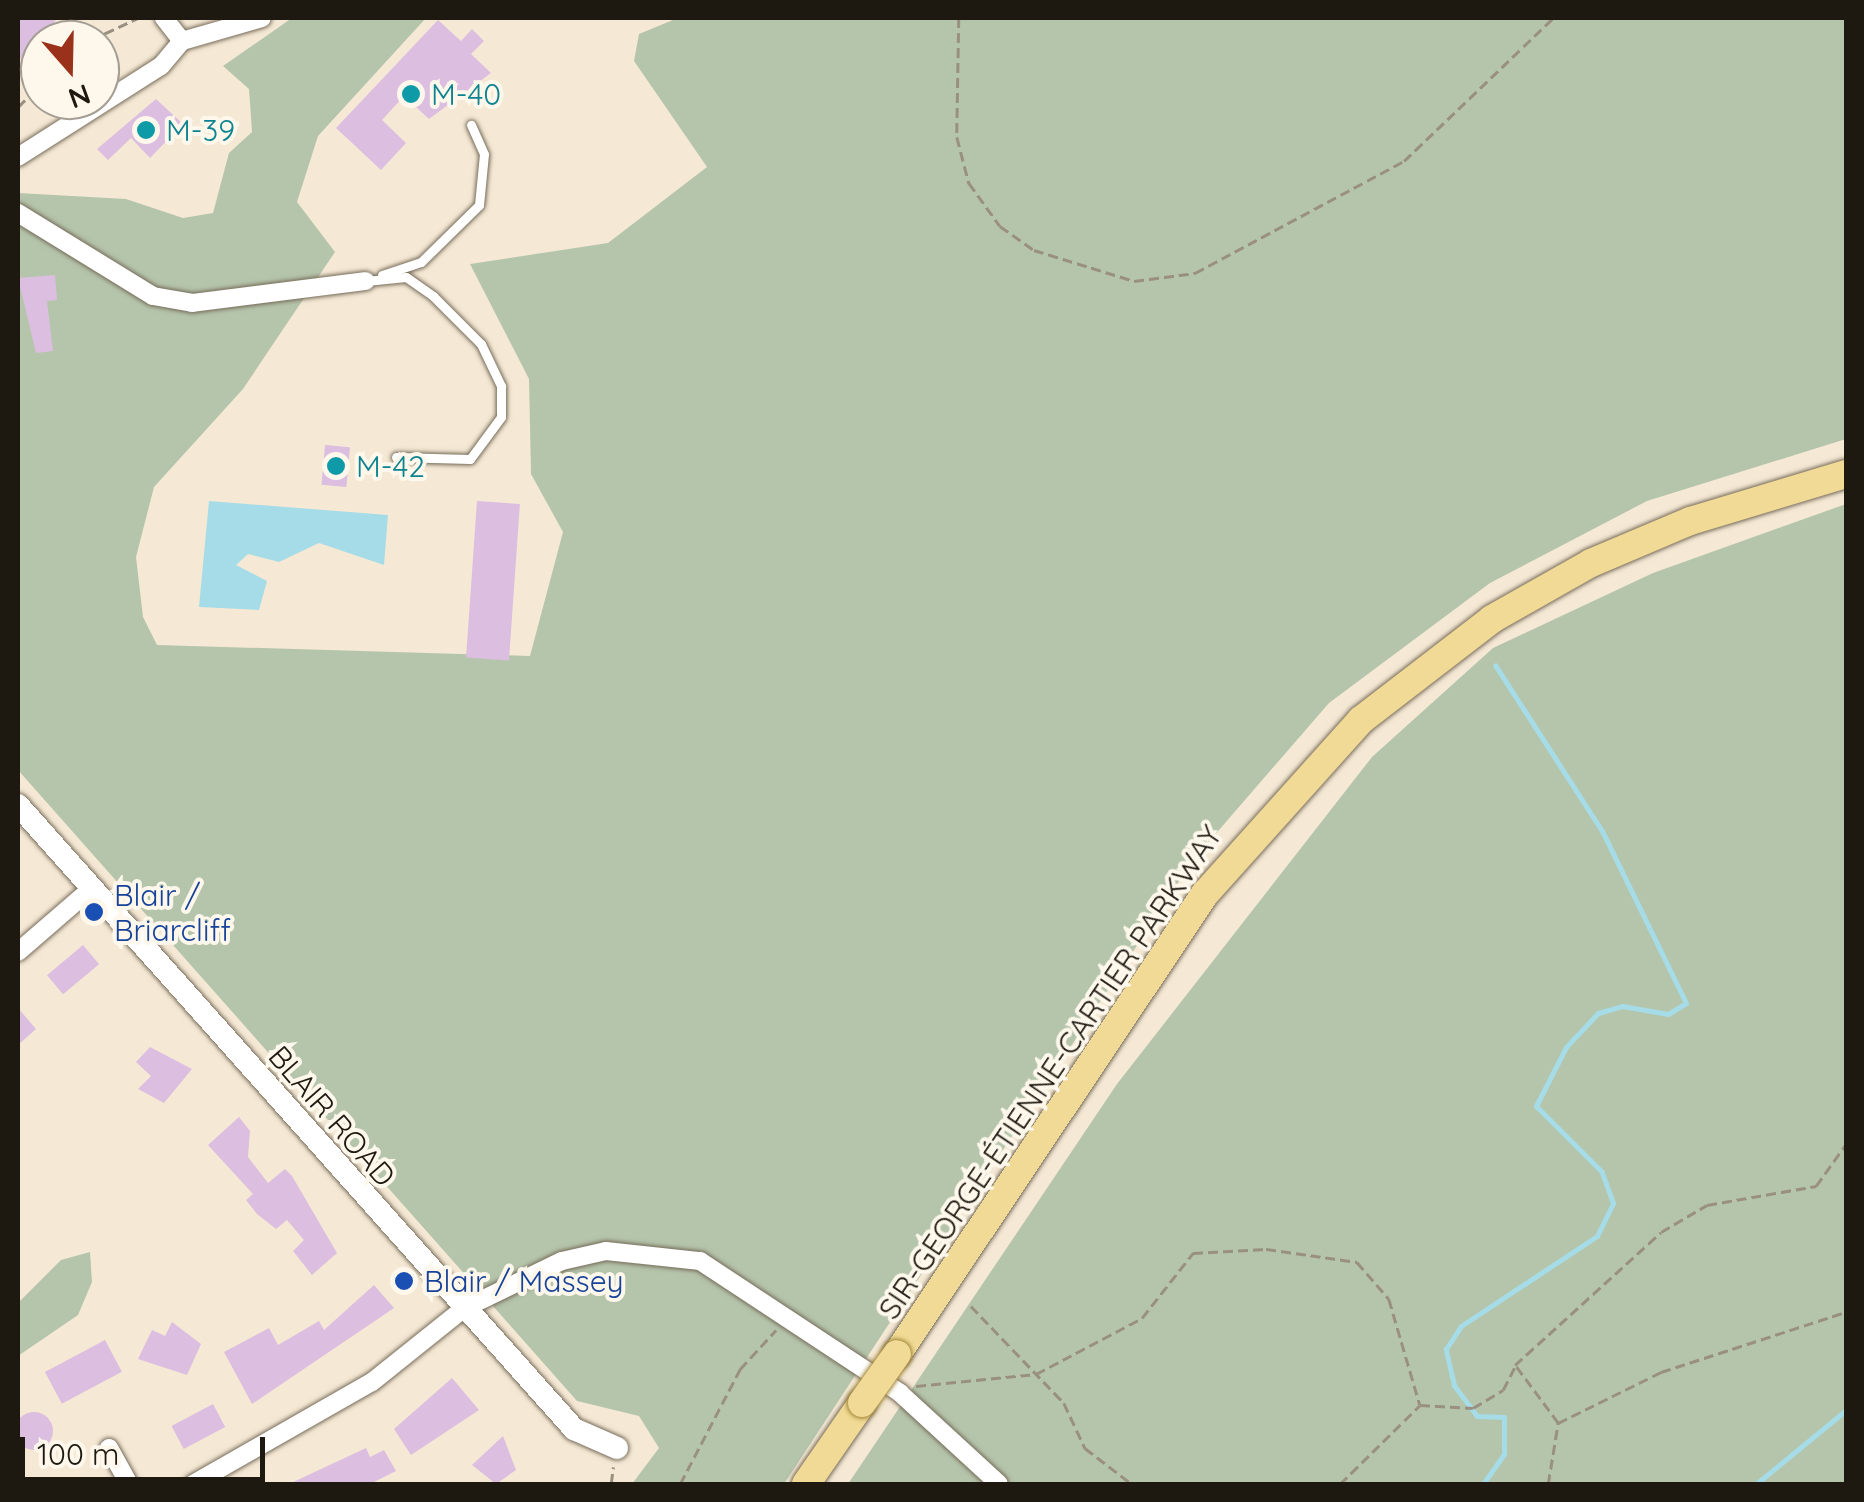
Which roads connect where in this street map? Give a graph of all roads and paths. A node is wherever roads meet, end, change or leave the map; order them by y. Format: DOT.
graph roads {
  1 [pos="164,18"];
  2 [pos="262,18"];
  3 [pos="959,18"];
  4 [pos="1553,18"];
  5 [pos="182,41"];
  6 [pos="120,75"];
  7 [pos="127,88"];
  8 [pos="471,125"];
  9 [pos="18,157"];
  10 [pos="18,214"];
  11 [pos="366,281"];
  12 [pos="396,457"];
  13 [pos="1846,474"];
  14 [pos="18,804"];
  15 [pos="92,888"];
  16 [pos="18,952"];
  17 [pos="1846,1144"];
  18 [pos="970,1306"];
  19 [pos="463,1308"];
  20 [pos="1846,1312"];
  21 [pos="788,1318"];
  22 [pos="1516,1365"];
  23 [pos="1036,1374"];
  24 [pos="900,1394"];
  25 [pos="1420,1405"];
  26 [pos="1558,1423"];
  27 [pos="109,1448"];
  28 [pos="617,1448"];
  29 [pos="129,1484"];
  30 [pos="192,1484"];
  31 [pos="680,1484"];
  32 [pos="806,1484"];
  33 [pos="998,1484"];
  34 [pos="1132,1484"];
  35 [pos="1340,1484"];
  36 [pos="1548,1484"];
  1 -- 5 [label="street"];
  2 -- 5 [label="street"];
  3 -- 4 [label="path"];
  5 -- 7 [label="street"];
  6 -- 7 [label="path"];
  7 -- 9 [label="street"];
  8 -- 11 [label="lane"];
  10 -- 11 [label="street"];
  11 -- 12 [label="lane"];
  13 -- 32 [label="main road, SIR-GEORGE-ÉTIENNE-CARTIER PARKWAY, bridge"];
  14 -- 15 [label="street, BLAIR ROAD"];
  15 -- 16 [label="street"];
  15 -- 19 [label="street, BLAIR ROAD"];
  17 -- 22 [label="path"];
  18 -- 23 [label="path"];
  19 -- 21 [label="street"];
  19 -- 28 [label="street, BLAIR ROAD"];
  19 -- 30 [label="street"];
  20 -- 26 [label="path"];
  21 -- 24 [label="street"];
  21 -- 31 [label="path"];
  22 -- 25 [label="path"];
  22 -- 26 [label="path"];
  23 -- 24 [label="path"];
  23 -- 25 [label="path"];
  23 -- 34 [label="path"];
  24 -- 33 [label="street"];
  25 -- 35 [label="path"];
  26 -- 36 [label="path"];
  27 -- 29 [label="street"];
}
